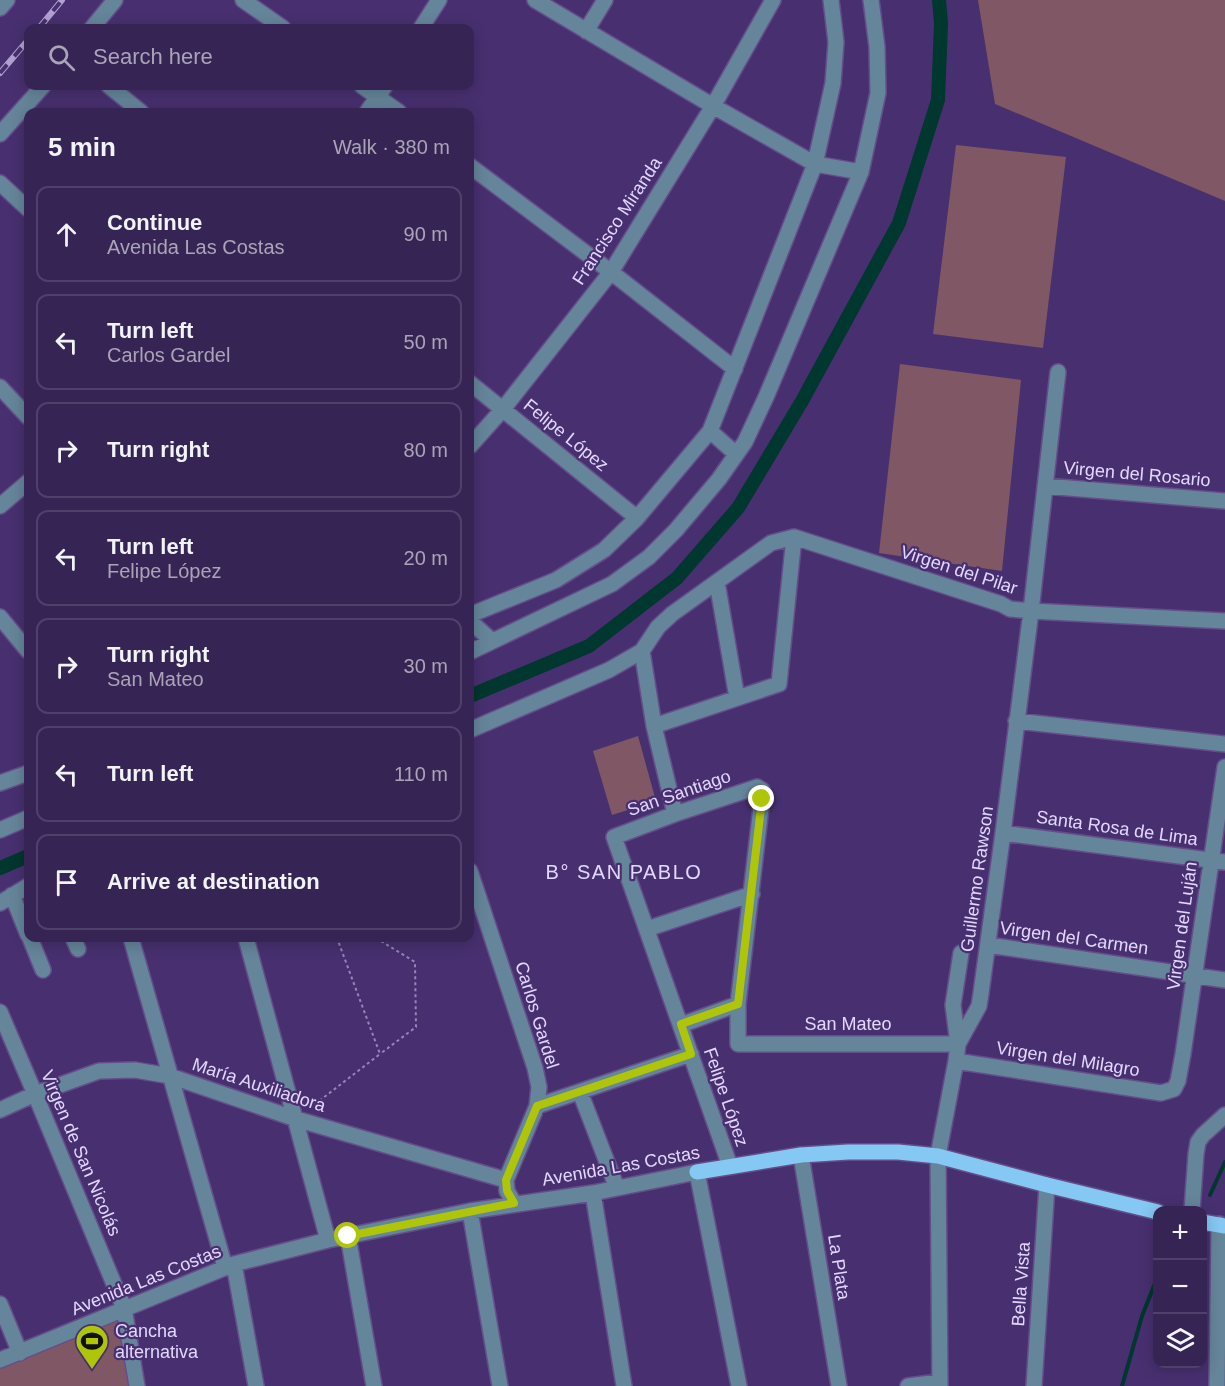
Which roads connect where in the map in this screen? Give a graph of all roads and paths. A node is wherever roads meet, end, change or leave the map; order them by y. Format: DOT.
graph roads {
  1 [pos="7,0"];
  2 [pos="115,0"];
  3 [pos="243,0"];
  4 [pos="439,0"];
  5 [pos="535,0"];
  6 [pos="605,0"];
  7 [pos="773,0"];
  8 [pos="831,0"];
  9 [pos="871,0"];
  10 [pos="0,8"];
  11 [pos="95,24"];
  12 [pos="277,24"];
  13 [pos="424,24"];
  14 [pos="586,31"];
  15 [pos="39,90"];
  16 [pos="114,90"];
  17 [pos="382,91"];
  18 [pos="713,106"];
  19 [pos="136,108"];
  20 [pos="370,108"];
  21 [pos="396,108"];
  22 [pos="0,134"];
  23 [pos="815,164"];
  24 [pos="474,169"];
  25 [pos="861,172"];
  26 [pos="0,183"];
  27 [pos="24,205"];
  28 [pos="611,272"];
  29 [pos="735,369"];
  30 [pos="1058,372"];
  31 [pos="474,385"];
  32 [pos="0,387"];
  33 [pos="503,409"];
  34 [pos="24,413"];
  35 [pos="710,431"];
  36 [pos="474,442"];
  37 [pos="736,454"];
  38 [pos="24,485"];
  39 [pos="1045,486"];
  40 [pos="1225,501"];
  41 [pos="0,506"];
  42 [pos="637,518"];
  43 [pos="794,537"];
  44 [pos="717,582"];
  45 [pos="1031,611"];
  46 [pos="474,613"];
  47 [pos="0,617"];
  48 [pos="1225,621"];
  49 [pos="474,625"];
  50 [pos="492,641"];
  51 [pos="24,646"];
  52 [pos="474,650"];
  53 [pos="642,651"];
  54 [pos="737,698"];
  55 [pos="1016,721"];
  56 [pos="654,726"];
  57 [pos="474,728"];
  58 [pos="1225,744"];
  59 [pos="1225,766"];
  60 [pos="24,774"];
  61 [pos="0,783"];
  62 [pos="675,814"];
  63 [pos="24,820"];
  64 [pos="0,830"];
  65 [pos="1003,833"];
  66 [pos="614,837"];
  67 [pos="1218,861"];
  68 [pos="474,883"];
  69 [pos="24,888"];
  70 [pos="752,894"];
  71 [pos="6,899"];
  72 [pos="24,928"];
  73 [pos="647,929"];
  74 [pos="31,942"];
  75 [pos="131,942"];
  76 [pos="247,942"];
  77 [pos="338,942"];
  78 [pos="382,942"];
  79 [pos="987,945"];
  80 [pos="961,953"];
  81 [pos="43,970"];
  82 [pos="1195,975"];
  83 [pos="1225,980"];
  84 [pos="738,1004"];
  85 [pos="0,1012"];
  86 [pos="681,1024"];
  87 [pos="958,1044"];
  88 [pos="380,1054"];
  89 [pos="691,1054"];
  90 [pos="956,1061"];
  91 [pos="170,1076"];
  92 [pos="1174,1089"];
  93 [pos="580,1092"];
  94 [pos="36,1094"];
  95 [pos="537,1106"];
  96 [pos="0,1110"];
  97 [pos="1225,1115"];
  98 [pos="296,1119"];
  99 [pos="801,1155"];
  100 [pos="938,1156"];
  101 [pos="730,1166"];
  102 [pos="697,1172"];
  103 [pos="506,1180"];
  104 [pos="1047,1185"];
  105 [pos="617,1188"];
  106 [pos="592,1193"];
  107 [pos="514,1203"];
  108 [pos="1192,1206"];
  109 [pos="470,1211"];
  110 [pos="1153,1211"];
  111 [pos="1207,1223"];
  112 [pos="1222,1225"];
  113 [pos="348,1236"];
  114 [pos="328,1240"];
  115 [pos="230,1266"];
  116 [pos="0,1304"];
  117 [pos="124,1308"];
  118 [pos="20,1353"];
  119 [pos="0,1360"];
  120 [pos="940,1384"];
  121 [pos="137,1386"];
  122 [pos="256,1386"];
  123 [pos="374,1386"];
  124 [pos="500,1386"];
  125 [pos="624,1386"];
  126 [pos="739,1386"];
  127 [pos="838,1386"];
  128 [pos="908,1386"];
  129 [pos="1034,1386"];
  130 [pos="1217,1386"];
  1 -- 10 [label="street"];
  2 -- 11 [label="street"];
  3 -- 12 [label="street"];
  4 -- 13 [label="street"];
  5 -- 14 [label="street"];
  6 -- 14 [label="street"];
  7 -- 18 [label="street, Francisco Miranda"];
  8 -- 23 [label="street"];
  9 -- 25 [label="street"];
  14 -- 18 [label="street"];
  15 -- 22 [label="street"];
  16 -- 19 [label="street"];
  17 -- 20 [label="street"];
  17 -- 21 [label="street"];
  18 -- 23 [label="street"];
  18 -- 28 [label="street, Francisco Miranda"];
  23 -- 25 [label="street"];
  23 -- 29 [label="street"];
  24 -- 28 [label="street"];
  25 -- 37 [label="street"];
  26 -- 27 [label="street"];
  28 -- 29 [label="street"];
  28 -- 33 [label="street, Francisco Miranda"];
  29 -- 35 [label="street"];
  30 -- 39 [label="street, Guillermo Rawson"];
  31 -- 33 [label="street, Felipe López"];
  32 -- 34 [label="street"];
  33 -- 36 [label="street, Francisco Miranda"];
  33 -- 42 [label="street, Felipe López"];
  35 -- 37 [label="street"];
  35 -- 42 [label="street"];
  37 -- 50 [label="street"];
  38 -- 41 [label="street"];
  39 -- 40 [label="street, Virgen del Rosario"];
  39 -- 45 [label="street, Guillermo Rawson"];
  42 -- 46 [label="street"];
  43 -- 44 [label="street"];
  43 -- 45 [label="street, Virgen del Pilar"];
  43 -- 54 [label="street"];
  44 -- 53 [label="street"];
  44 -- 54 [label="street"];
  45 -- 48 [label="street, Virgen del Pilar"];
  45 -- 55 [label="street, Guillermo Rawson"];
  47 -- 51 [label="street"];
  49 -- 50 [label="street"];
  50 -- 52 [label="street"];
  53 -- 56 [label="street"];
  53 -- 57 [label="street"];
  54 -- 56 [label="street"];
  55 -- 58 [label="street"];
  55 -- 65 [label="street, Guillermo Rawson"];
  56 -- 62 [label="street"];
  59 -- 67 [label="street, Virgen del Luján"];
  60 -- 61 [label="street"];
  62 -- 66 [label="street, San Santiago"];
  62 -- 70 [label="street, San Santiago"];
  63 -- 64 [label="street"];
  65 -- 67 [label="street, Santa Rosa de Lima"];
  65 -- 79 [label="street, Guillermo Rawson"];
  66 -- 73 [label="street, Felipe López"];
  67 -- 82 [label="street, Virgen del Luján"];
  68 -- 95 [label="street, Carlos Gardel"];
  69 -- 71 [label="street"];
  70 -- 73 [label="street"];
  70 -- 84 [label="street"];
  71 -- 72 [label="street"];
  73 -- 86 [label="street, Felipe López"];
  74 -- 81 [label="street"];
  75 -- 91 [label="street"];
  76 -- 98 [label="street"];
  77 -- 88 [label="path"];
  78 -- 88 [label="path"];
  79 -- 82 [label="street, Virgen del Carmen"];
  79 -- 87 [label="street, Guillermo Rawson"];
  80 -- 87 [label="street"];
  82 -- 83 [label="street, Virgen del Carmen"];
  82 -- 92 [label="street, Virgen del Luján"];
  84 -- 86 [label="street"];
  84 -- 87 [label="street, San Mateo"];
  85 -- 94 [label="street, Virgen de San Nicolás"];
  86 -- 89 [label="street, Felipe López"];
  87 -- 90 [label="street, Guillermo Rawson"];
  88 -- 98 [label="path"];
  89 -- 93 [label="street"];
  89 -- 101 [label="street, Felipe López"];
  90 -- 92 [label="street, Virgen del Milagro"];
  90 -- 100 [label="street, Guillermo Rawson"];
  91 -- 94 [label="street, María Auxiliadora"];
  91 -- 98 [label="street, María Auxiliadora"];
  91 -- 115 [label="street"];
  93 -- 95 [label="street"];
  93 -- 105 [label="street"];
  94 -- 96 [label="street, María Auxiliadora"];
  94 -- 117 [label="street, Virgen de San Nicolás"];
  95 -- 103 [label="street, Carlos Gardel"];
  97 -- 108 [label="street"];
  98 -- 103 [label="street, María Auxiliadora"];
  98 -- 114 [label="street"];
  99 -- 100 [label="main road, Avenida Las Costas"];
  99 -- 101 [label="main road, Avenida Las Costas"];
  99 -- 127 [label="street, La Plata"];
  100 -- 104 [label="main road, Avenida Las Costas"];
  100 -- 120 [label="street, Guillermo Rawson"];
  101 -- 102 [label="main road, Avenida Las Costas"];
  102 -- 105 [label="street, Avenida Las Costas"];
  102 -- 126 [label="street"];
  103 -- 107 [label="street"];
  104 -- 110 [label="main road, Avenida Las Costas"];
  104 -- 129 [label="street, Bella Vista"];
  105 -- 106 [label="street, Avenida Las Costas"];
  106 -- 107 [label="street, Avenida Las Costas"];
  106 -- 125 [label="street"];
  107 -- 109 [label="street, Avenida Las Costas"];
  109 -- 113 [label="street, Avenida Las Costas"];
  109 -- 124 [label="street"];
  111 -- 112 [label="main road"];
  112 -- 130 [label="street"];
  113 -- 114 [label="street, Avenida Las Costas"];
  113 -- 123 [label="street"];
  114 -- 115 [label="street, Avenida Las Costas"];
  115 -- 117 [label="street, Avenida Las Costas"];
  115 -- 122 [label="street"];
  116 -- 118 [label="street"];
  117 -- 118 [label="street, Avenida Las Costas"];
  117 -- 121 [label="street, Virgen de San Nicolás"];
  118 -- 119 [label="street, Avenida Las Costas"];
  120 -- 128 [label="street"];
}
